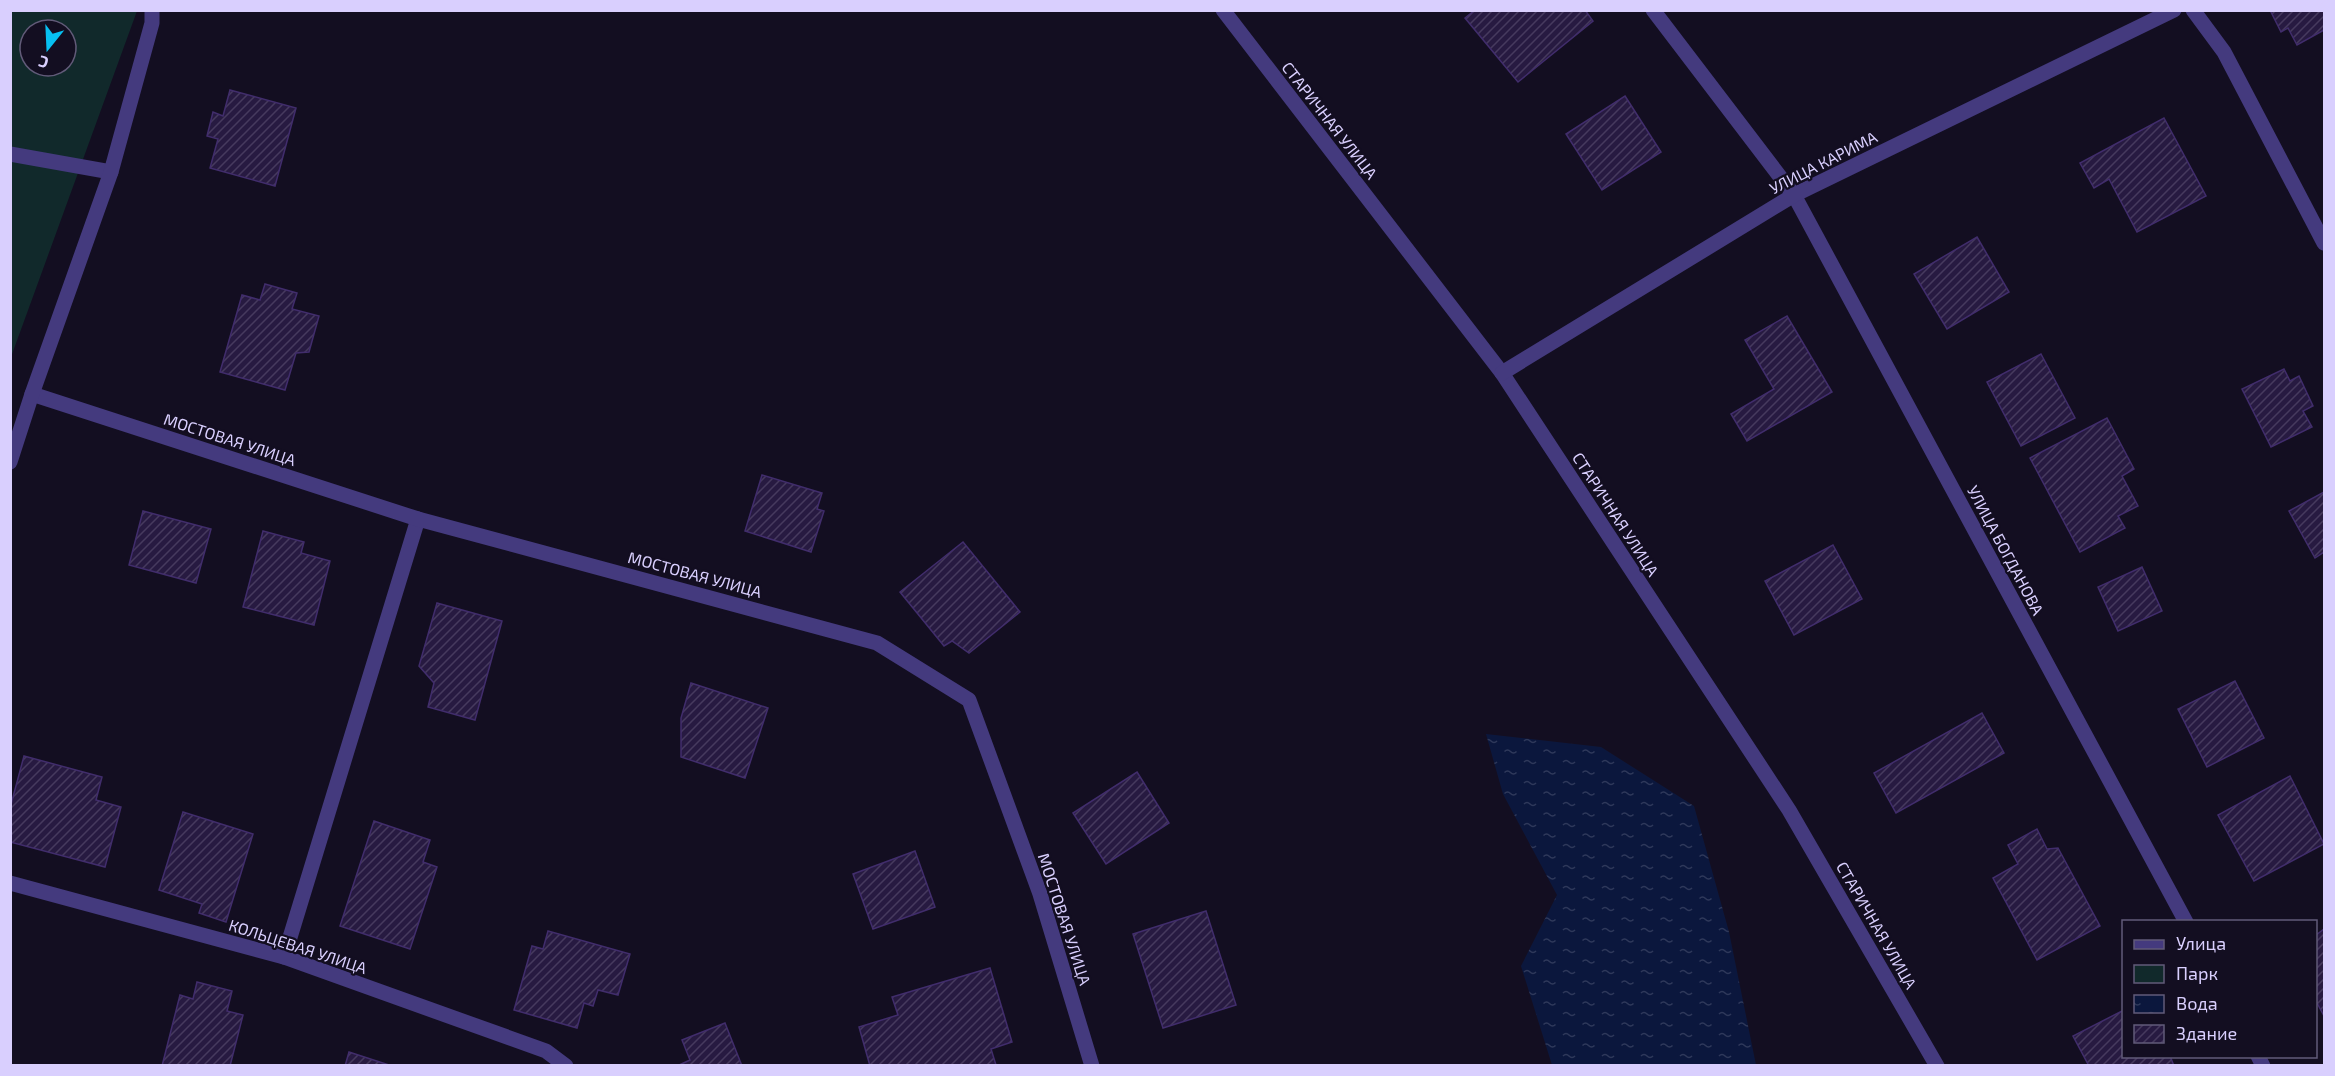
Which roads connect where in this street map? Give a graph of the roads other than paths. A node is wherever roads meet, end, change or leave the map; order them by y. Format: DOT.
graph roads {
  1 [pos="152,10"];
  2 [pos="1223,10"];
  3 [pos="1653,10"];
  4 [pos="2174,10"];
  5 [pos="2193,10"];
  6 [pos="10,154"];
  7 [pos="111,172"];
  8 [pos="1794,195"];
  9 [pos="2325,243"];
  10 [pos="1503,373"];
  11 [pos="32,394"];
  12 [pos="10,462"];
  13 [pos="418,519"];
  14 [pos="10,883"];
  15 [pos="2185,920"];
  16 [pos="284,957"];
  17 [pos="566,1065"];
  18 [pos="1092,1065"];
  19 [pos="1937,1065"];
  1 -- 7 [label="street"];
  2 -- 10 [label="street, СТАРИЧНАЯ УЛИЦА"];
  3 -- 8 [label="street, УЛИЦА БОГДАНОВА"];
  4 -- 8 [label="street, УЛИЦА КАРИМА"];
  5 -- 9 [label="street"];
  6 -- 7 [label="street"];
  7 -- 11 [label="street"];
  8 -- 10 [label="street, УЛИЦА КАРИМА"];
  8 -- 15 [label="street, УЛИЦА БОГДАНОВА"];
  10 -- 19 [label="street, СТАРИЧНАЯ УЛИЦА"];
  11 -- 12 [label="street"];
  11 -- 13 [label="street, МОСТОВАЯ УЛИЦА"];
  13 -- 16 [label="street"];
  13 -- 18 [label="street, МОСТОВАЯ УЛИЦА"];
  14 -- 16 [label="street, КОЛЬЦЕВАЯ УЛИЦА"];
  16 -- 17 [label="street, КОЛЬЦЕВАЯ УЛИЦА"];
}
